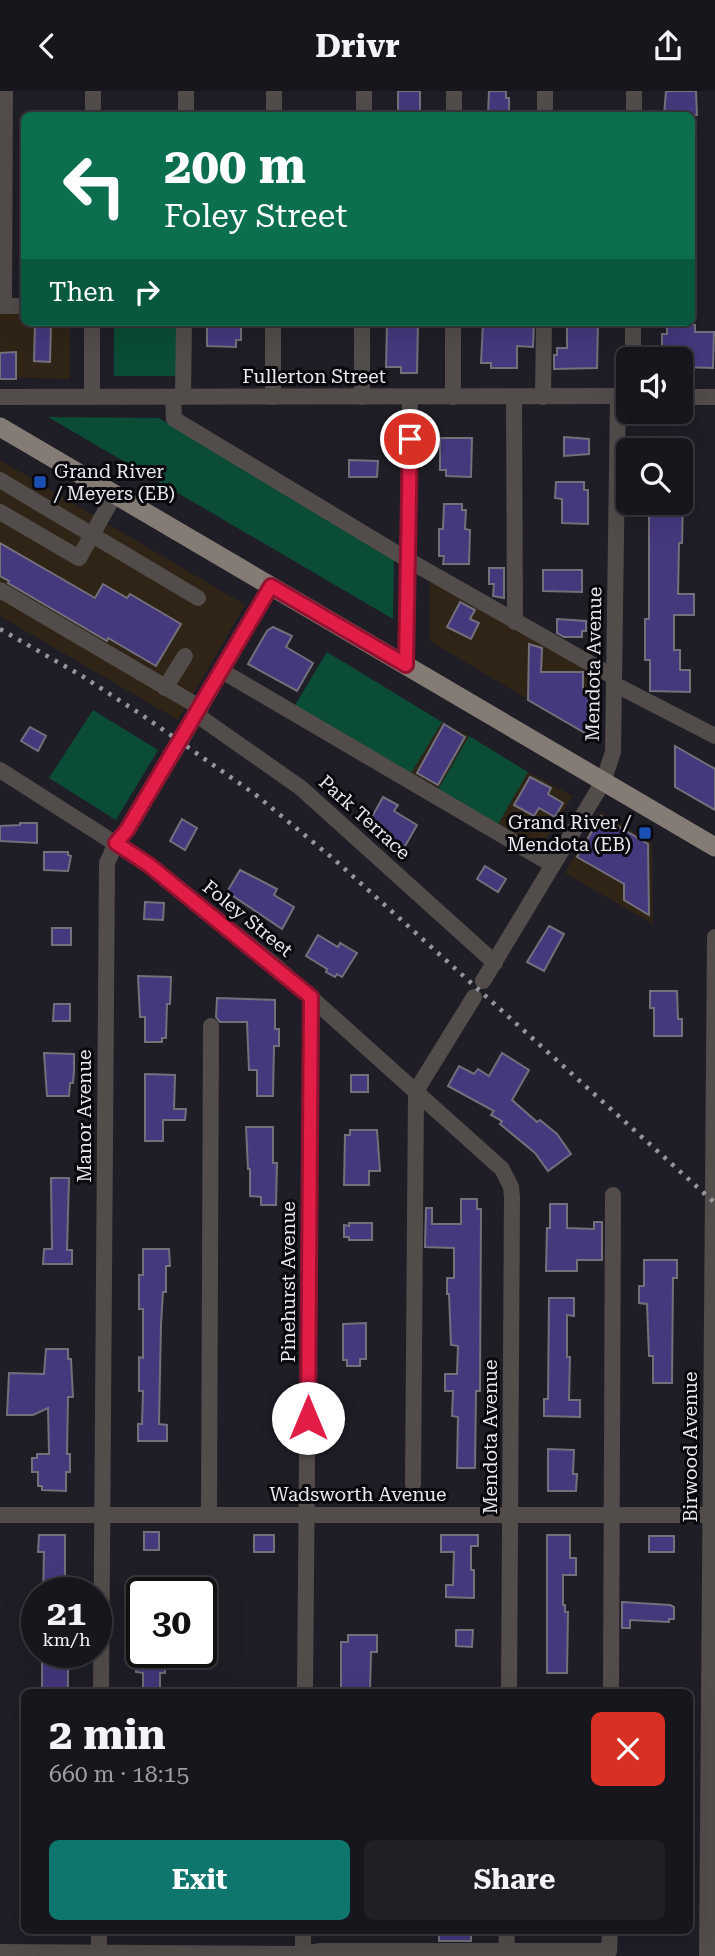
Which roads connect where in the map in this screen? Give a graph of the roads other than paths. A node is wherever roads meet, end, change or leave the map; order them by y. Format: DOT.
graph roads {
  1 [pos="5,91"];
  2 [pos="93,91"];
  3 [pos="186,91"];
  4 [pos="274,91"];
  5 [pos="364,91"];
  6 [pos="454,91"];
  7 [pos="545,91"];
  8 [pos="634,91"];
  9 [pos="93,112"];
  10 [pos="186,112"];
  11 [pos="274,112"];
  12 [pos="364,112"];
  13 [pos="454,112"];
  14 [pos="545,112"];
  15 [pos="634,112"];
  16 [pos="2,306"];
  17 [pos="21,306"];
  18 [pos="92,326"];
  19 [pos="184,326"];
  20 [pos="273,326"];
  21 [pos="362,326"];
  22 [pos="453,326"];
  23 [pos="544,326"];
  24 [pos="633,326"];
  25 [pos="633,347"];
  26 [pos="616,396"];
  27 [pos="0,397"];
  28 [pos="92,397"];
  29 [pos="178,397"];
  30 [pos="273,397"];
  31 [pos="362,397"];
  32 [pos="410,397"];
  33 [pos="453,397"];
  34 [pos="514,397"];
  35 [pos="543,397"];
  36 [pos="693,397"];
  37 [pos="715,397"];
  38 [pos="622,424"];
  39 [pos="0,427"];
  40 [pos="0,480"];
  41 [pos="115,494"];
  42 [pos="0,512"];
  43 [pos="92,534"];
  44 [pos="408,560"];
  45 [pos="271,586"];
  46 [pos="0,590"];
  47 [pos="198,598"];
  48 [pos="516,622"];
  49 [pos="185,656"];
  50 [pos="406,665"];
  51 [pos="222,671"];
  52 [pos="614,680"];
  53 [pos="165,688"];
  54 [pos="199,712"];
  55 [pos="715,736"];
  56 [pos="0,771"];
  57 [pos="603,782"];
  58 [pos="116,843"];
  59 [pos="715,847"];
  60 [pos="554,865"];
  61 [pos="715,937"];
  62 [pos="495,963"];
  63 [pos="715,969"];
  64 [pos="483,981"];
  65 [pos="311,997"];
  66 [pos="474,997"];
  67 [pos="211,1026"];
  68 [pos="416,1091"];
  69 [pos="510,1182"];
  70 [pos="613,1195"];
  71 [pos="413,1484"];
  72 [pos="209,1514"];
  73 [pos="307,1514"];
  74 [pos="0,1515"];
  75 [pos="102,1515"];
  76 [pos="510,1515"];
  77 [pos="613,1515"];
  78 [pos="713,1515"];
  79 [pos="101,1689"];
  80 [pos="305,1689"];
  81 [pos="509,1689"];
  82 [pos="611,1689"];
  83 [pos="99,1934"];
  84 [pos="303,1934"];
  85 [pos="507,1934"];
  86 [pos="610,1934"];
  87 [pos="0,1952"];
  88 [pos="710,1952"];
  89 [pos="99,1954"];
  90 [pos="506,1954"];
  91 [pos="303,1955"];
  1 -- 16 [label="street"];
  2 -- 9 [label="street"];
  3 -- 10 [label="street"];
  4 -- 11 [label="street"];
  5 -- 12 [label="street"];
  6 -- 13 [label="street"];
  7 -- 14 [label="street"];
  8 -- 15 [label="street"];
  16 -- 17 [label="street"];
  18 -- 28 [label="street"];
  19 -- 29 [label="street"];
  20 -- 30 [label="street"];
  21 -- 31 [label="street"];
  22 -- 33 [label="street"];
  23 -- 35 [label="street"];
  24 -- 25 [label="street"];
  26 -- 35 [label="street, Fullerton Street"];
  27 -- 28 [label="street, Fullerton Street"];
  28 -- 29 [label="street, Fullerton Street"];
  29 -- 30 [label="street, Fullerton Street"];
  29 -- 44 [label="street"];
  30 -- 31 [label="street, Fullerton Street"];
  31 -- 32 [label="street, Fullerton Street"];
  32 -- 33 [label="street, Fullerton Street"];
  32 -- 44 [label="street"];
  33 -- 34 [label="street, Fullerton Street"];
  34 -- 35 [label="street, Fullerton Street"];
  34 -- 48 [label="street"];
  36 -- 37 [label="street"];
  38 -- 52 [label="street, Mendota Avenue"];
  39 -- 41 [label="main road"];
  40 -- 43 [label="street"];
  41 -- 43 [label="street"];
  41 -- 45 [label="main road"];
  42 -- 43 [label="street"];
  43 -- 47 [label="street"];
  44 -- 48 [label="street"];
  44 -- 50 [label="street"];
  45 -- 50 [label="main road"];
  45 -- 51 [label="street, Manor Avenue"];
  46 -- 53 [label="street, Park Terrace"];
  48 -- 52 [label="street"];
  49 -- 53 [label="street"];
  50 -- 57 [label="main road"];
  51 -- 54 [label="street, Manor Avenue"];
  51 -- 60 [label="street"];
  52 -- 55 [label="street"];
  52 -- 57 [label="street, Mendota Avenue"];
  53 -- 54 [label="street, Park Terrace"];
  54 -- 58 [label="street, Manor Avenue"];
  54 -- 62 [label="street, Park Terrace"];
  56 -- 58 [label="street, Foley Street"];
  57 -- 59 [label="main road"];
  57 -- 60 [label="street, Mendota Avenue"];
  58 -- 65 [label="street, Foley Street"];
  58 -- 75 [label="street, Manor Avenue"];
  60 -- 62 [label="street, Mendota Avenue"];
  61 -- 63 [label="street, Birwood Avenue"];
  62 -- 64 [label="street, Mendota Avenue"];
  63 -- 78 [label="street, Birwood Avenue"];
  65 -- 68 [label="street, Foley Street"];
  65 -- 73 [label="street, Pinehurst Avenue"];
  66 -- 68 [label="street"];
  67 -- 72 [label="street"];
  68 -- 69 [label="street, Foley Street"];
  68 -- 71 [label="street"];
  69 -- 76 [label="street, Mendota Avenue"];
  70 -- 77 [label="street"];
  72 -- 73 [label="street, Wadsworth Avenue"];
  72 -- 75 [label="street, Wadsworth Avenue"];
  73 -- 76 [label="street, Wadsworth Avenue"];
  73 -- 80 [label="street, Pinehurst Avenue"];
  74 -- 75 [label="street, Wadsworth Avenue"];
  75 -- 79 [label="street, Manor Avenue"];
  76 -- 77 [label="street, Wadsworth Avenue"];
  76 -- 81 [label="street, Mendota Avenue"];
  77 -- 78 [label="street, Wadsworth Avenue"];
  77 -- 82 [label="street"];
  78 -- 88 [label="street, Birwood Avenue"];
  83 -- 89 [label="street"];
  84 -- 91 [label="street"];
  85 -- 90 [label="street"];
  86 -- 90 [label="street"];
  87 -- 89 [label="street"];
  89 -- 91 [label="street"];
  90 -- 91 [label="street"];
}
